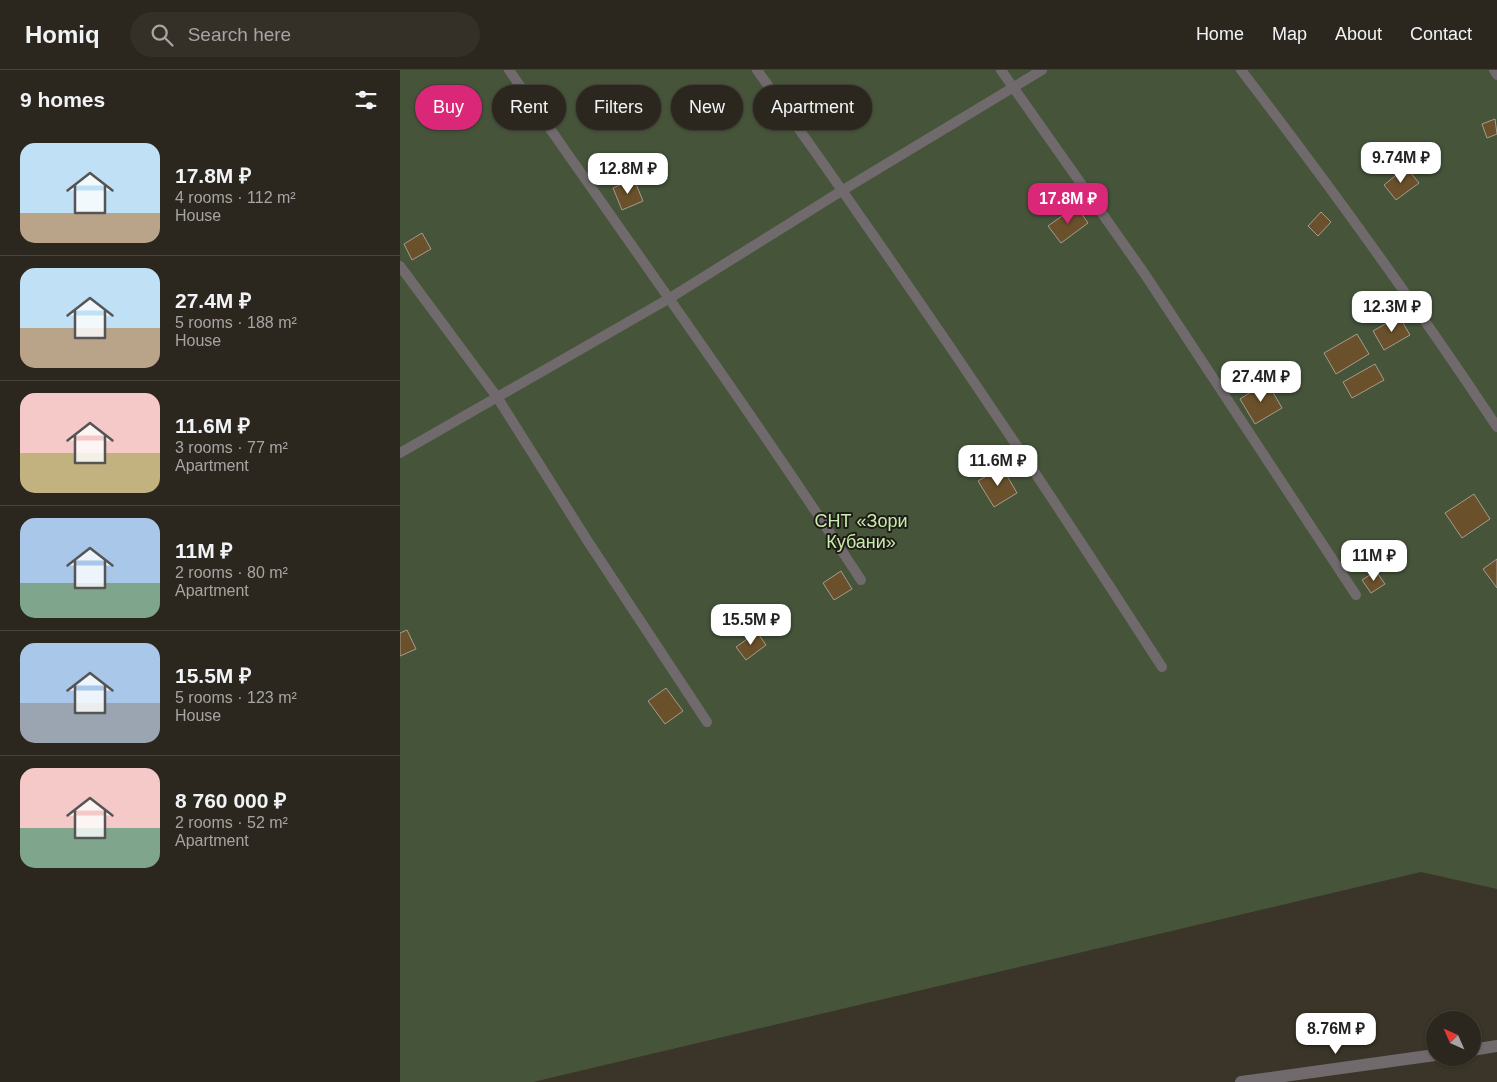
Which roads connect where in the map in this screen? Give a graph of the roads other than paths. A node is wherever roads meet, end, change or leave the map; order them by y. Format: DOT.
graph roads {
  1 [pos="509,70"];
  2 [pos="757,70"];
  3 [pos="1001,70"];
  4 [pos="1042,70"];
  5 [pos="1240,70"];
  6 [pos="1494,70"];
  7 [pos="1497,75"];
  8 [pos="1013,87"];
  9 [pos="843,190"];
  10 [pos="400,266"];
  11 [pos="670,298"];
  12 [pos="497,397"];
  13 [pos="1497,427"];
  14 [pos="400,453"];
  15 [pos="861,580"];
  16 [pos="1356,595"];
  17 [pos="1162,667"];
  18 [pos="707,722"];
  19 [pos="1497,1046"];
  20 [pos="1481,1049"];
  21 [pos="1426,1056"];
  22 [pos="1241,1082"];
  1 -- 11 [label="lane"];
  2 -- 9 [label="lane"];
  3 -- 8 [label="lane"];
  4 -- 8 [label="lane"];
  5 -- 13 [label="lane"];
  6 -- 7 [label="lane"];
  8 -- 9 [label="lane"];
  8 -- 16 [label="lane"];
  9 -- 11 [label="lane"];
  9 -- 17 [label="lane"];
  10 -- 12 [label="lane"];
  11 -- 12 [label="lane"];
  11 -- 15 [label="lane"];
  12 -- 14 [label="lane"];
  12 -- 18 [label="lane"];
  19 -- 20 [label="street"];
  21 -- 22 [label="street"];
}
